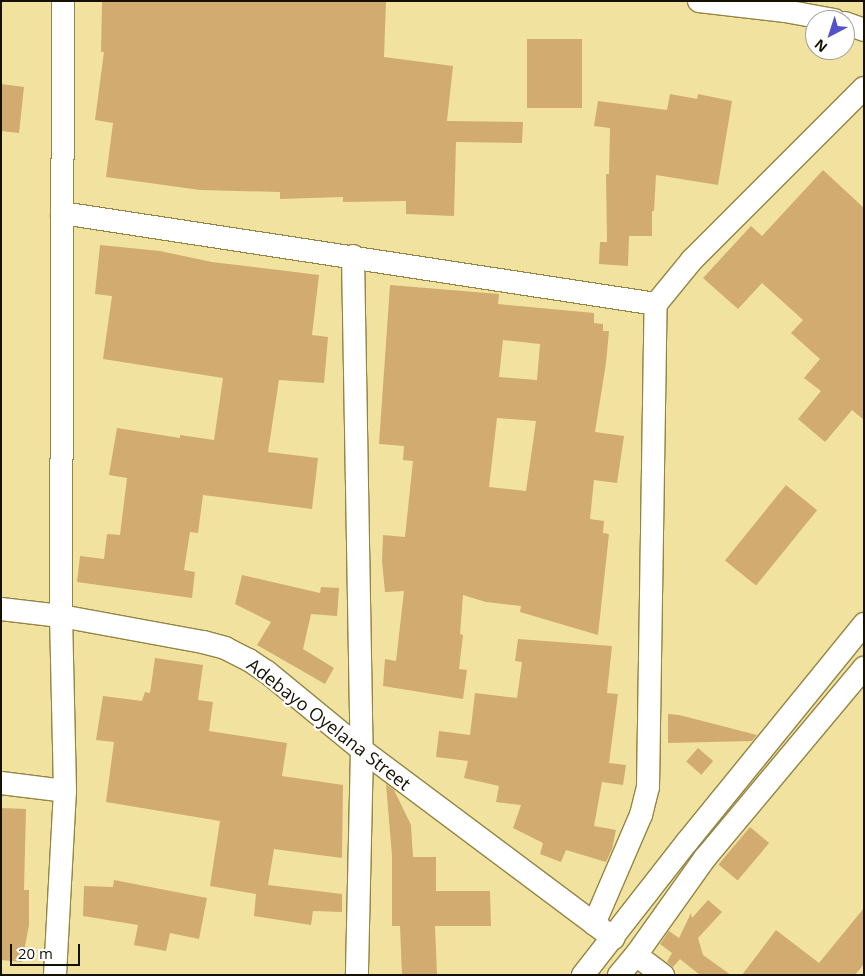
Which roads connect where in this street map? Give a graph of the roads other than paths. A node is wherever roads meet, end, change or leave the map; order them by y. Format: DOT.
graph roads {
  1 [pos="63,1"];
  2 [pos="699,1"];
  3 [pos="805,15"];
  4 [pos="864,88"];
  5 [pos="62,213"];
  6 [pos="354,256"];
  7 [pos="656,304"];
  8 [pos="1,609"];
  9 [pos="60,616"];
  10 [pos="864,624"];
  11 [pos="864,668"];
  12 [pos="362,750"];
  13 [pos="1,783"];
  14 [pos="64,792"];
  15 [pos="594,924"];
  16 [pos="613,938"];
  17 [pos="636,955"];
  18 [pos="55,975"];
  19 [pos="357,975"];
  20 [pos="583,975"];
  21 [pos="619,975"];
  22 [pos="663,975"];
  1 -- 5 [label="street"];
  2 -- 3 [label="street"];
  4 -- 7 [label="street"];
  5 -- 6 [label="street"];
  5 -- 9 [label="street"];
  6 -- 7 [label="street"];
  6 -- 12 [label="street"];
  7 -- 15 [label="street"];
  8 -- 9 [label="street, Adebayo Oyelana Street"];
  9 -- 12 [label="street, Adebayo Oyelana Street"];
  9 -- 14 [label="street"];
  10 -- 16 [label="street"];
  11 -- 17 [label="street"];
  12 -- 15 [label="street, Adebayo Oyelana Street"];
  12 -- 19 [label="street"];
  13 -- 14 [label="street"];
  14 -- 18 [label="street"];
  15 -- 16 [label="street, Adebayo Oyelana Street"];
  16 -- 20 [label="street"];
  17 -- 21 [label="street"];
  17 -- 22 [label="street"];
}
